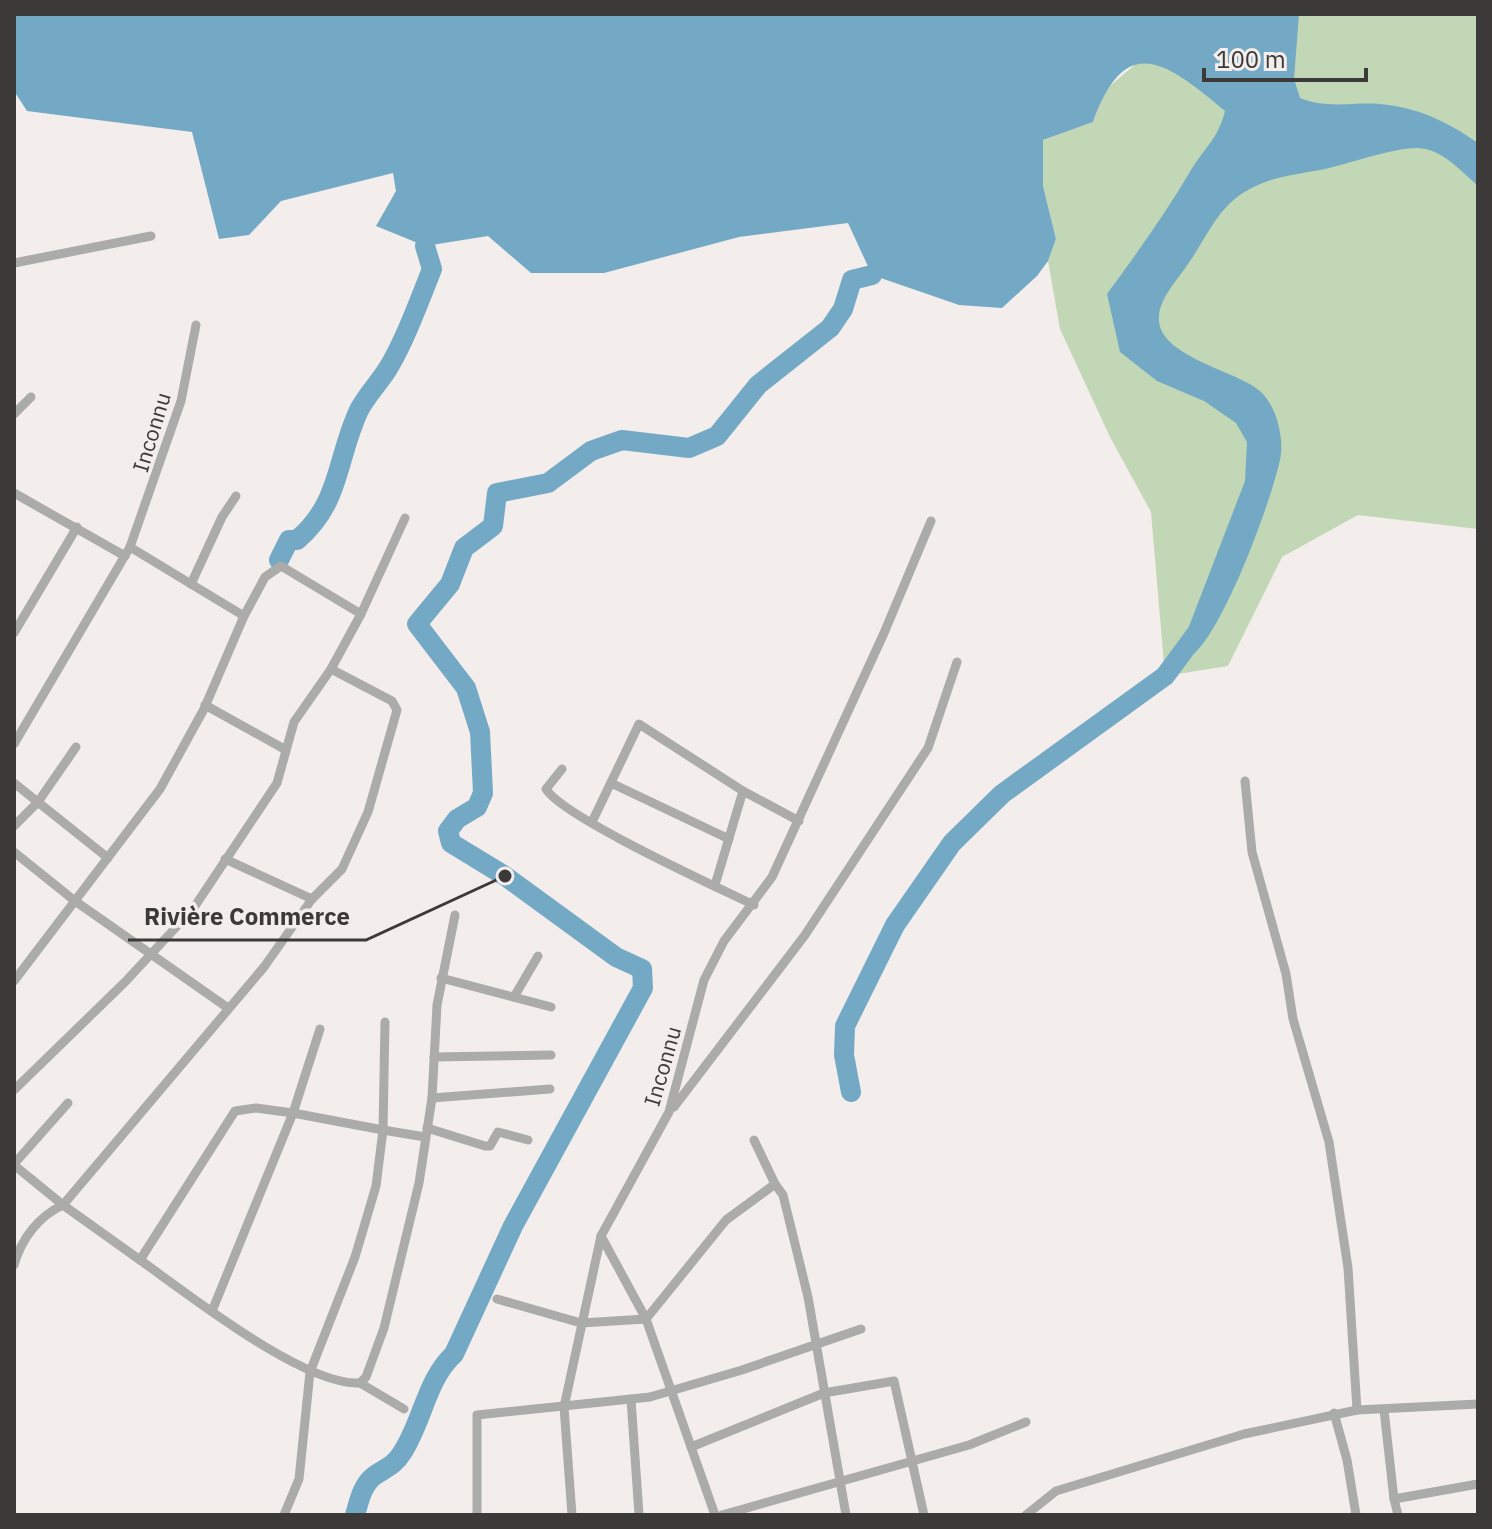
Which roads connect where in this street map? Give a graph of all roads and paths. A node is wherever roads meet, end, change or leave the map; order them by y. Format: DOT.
graph roads {
  1 [pos="151,236"];
  2 [pos="14,263"];
  3 [pos="196,325"];
  4 [pos="31,397"];
  5 [pos="14,414"];
  6 [pos="14,493"];
  7 [pos="236,496"];
  8 [pos="405,518"];
  9 [pos="931,521"];
  10 [pos="77,527"];
  11 [pos="128,552"];
  12 [pos="191,584"];
  13 [pos="361,614"];
  14 [pos="244,616"];
  15 [pos="14,633"];
  16 [pos="957,662"];
  17 [pos="331,669"];
  18 [pos="205,705"];
  19 [pos="14,744"];
  20 [pos="76,747"];
  21 [pos="286,750"];
  22 [pos="562,769"];
  23 [pos="1245,781"];
  24 [pos="14,783"];
  25 [pos="611,783"];
  26 [pos="743,791"];
  27 [pos="38,802"];
  28 [pos="799,821"];
  29 [pos="592,822"];
  30 [pos="14,826"];
  31 [pos="729,839"];
  32 [pos="14,852"];
  33 [pos="108,858"];
  34 [pos="225,859"];
  35 [pos="715,885"];
  36 [pos="312,899"];
  37 [pos="75,901"];
  38 [pos="754,905"];
  39 [pos="455,915"];
  40 [pos="149,953"];
  41 [pos="538,956"];
  42 [pos="441,978"];
  43 [pos="14,981"];
  44 [pos="514,997"];
  45 [pos="551,1007"];
  46 [pos="228,1008"];
  47 [pos="385,1022"];
  48 [pos="320,1029"];
  49 [pos="551,1055"];
  50 [pos="434,1057"];
  51 [pos="550,1089"];
  52 [pos="14,1090"];
  53 [pos="432,1098"];
  54 [pos="68,1103"];
  55 [pos="669,1112"];
  56 [pos="293,1113"];
  57 [pos="383,1130"];
  58 [pos="426,1132"];
  59 [pos="528,1140"];
  60 [pos="754,1140"];
  61 [pos="14,1165"];
  62 [pos="775,1184"];
  63 [pos="63,1205"];
  64 [pos="601,1236"];
  65 [pos="140,1260"];
  66 [pos="14,1265"];
  67 [pos="497,1299"];
  68 [pos="212,1311"];
  69 [pos="646,1319"];
  70 [pos="581,1323"];
  71 [pos="861,1329"];
  72 [pos="815,1345"];
  73 [pos="311,1368"];
  74 [pos="360,1383"];
  75 [pos="670,1392"];
  76 [pos="824,1393"];
  77 [pos="631,1399"];
  78 [pos="1478,1404"];
  79 [pos="564,1407"];
  80 [pos="404,1409"];
  81 [pos="1357,1410"];
  82 [pos="1384,1410"];
  83 [pos="1334,1413"];
  84 [pos="1026,1422"];
  85 [pos="691,1447"];
  86 [pos="910,1459"];
  87 [pos="841,1483"];
  88 [pos="1478,1484"];
  89 [pos="1394,1499"];
  90 [pos="284,1515"];
  91 [pos="477,1515"];
  92 [pos="572,1515"];
  93 [pos="639,1515"];
  94 [pos="715,1515"];
  95 [pos="722,1515"];
  96 [pos="846,1515"];
  97 [pos="924,1515"];
  98 [pos="1026,1515"];
  99 [pos="1356,1515"];
  100 [pos="1398,1515"];
  1 -- 2 [label="street"];
  3 -- 11 [label="street, Inconnu"];
  4 -- 5 [label="street"];
  6 -- 10 [label="street"];
  7 -- 12 [label="street"];
  8 -- 13 [label="street"];
  9 -- 28 [label="street, Inconnu"];
  10 -- 11 [label="street"];
  10 -- 15 [label="street"];
  11 -- 12 [label="street"];
  11 -- 19 [label="street, Inconnu"];
  12 -- 14 [label="street"];
  13 -- 14 [label="street"];
  13 -- 17 [label="street"];
  14 -- 18 [label="street"];
  16 -- 55 [label="street"];
  17 -- 21 [label="street"];
  17 -- 36 [label="street"];
  18 -- 21 [label="street"];
  18 -- 33 [label="street"];
  20 -- 27 [label="street"];
  21 -- 34 [label="street"];
  22 -- 29 [label="street"];
  23 -- 81 [label="street"];
  24 -- 27 [label="street"];
  25 -- 26 [label="street"];
  25 -- 29 [label="street"];
  25 -- 31 [label="street"];
  26 -- 28 [label="street"];
  26 -- 31 [label="street"];
  27 -- 30 [label="street"];
  27 -- 33 [label="street"];
  28 -- 38 [label="street, Inconnu"];
  29 -- 35 [label="street"];
  31 -- 35 [label="street"];
  32 -- 37 [label="street"];
  33 -- 37 [label="street"];
  34 -- 36 [label="street"];
  34 -- 40 [label="street"];
  35 -- 38 [label="street"];
  36 -- 46 [label="street"];
  37 -- 40 [label="street"];
  37 -- 43 [label="street"];
  38 -- 55 [label="street, Inconnu"];
  39 -- 42 [label="street"];
  40 -- 46 [label="street"];
  40 -- 52 [label="street"];
  41 -- 44 [label="street"];
  42 -- 44 [label="street"];
  42 -- 50 [label="street"];
  44 -- 45 [label="street"];
  46 -- 63 [label="street"];
  47 -- 57 [label="street"];
  48 -- 56 [label="street"];
  49 -- 50 [label="street"];
  50 -- 53 [label="street"];
  51 -- 53 [label="street"];
  53 -- 58 [label="street"];
  54 -- 61 [label="street"];
  55 -- 64 [label="street, Inconnu"];
  56 -- 57 [label="street"];
  56 -- 65 [label="street"];
  56 -- 68 [label="street"];
  57 -- 58 [label="street"];
  57 -- 73 [label="street"];
  58 -- 59 [label="street"];
  58 -- 74 [label="street"];
  60 -- 62 [label="street"];
  61 -- 63 [label="street"];
  62 -- 69 [label="street"];
  62 -- 72 [label="street"];
  63 -- 65 [label="street"];
  63 -- 66 [label="street"];
  64 -- 69 [label="street"];
  64 -- 70 [label="street, Inconnu"];
  65 -- 68 [label="street"];
  67 -- 70 [label="street"];
  68 -- 73 [label="street"];
  69 -- 70 [label="street"];
  69 -- 75 [label="street"];
  70 -- 79 [label="street, Inconnu"];
  71 -- 72 [label="street"];
  72 -- 75 [label="street"];
  72 -- 76 [label="street"];
  73 -- 74 [label="street"];
  73 -- 90 [label="street"];
  74 -- 80 [label="street"];
  75 -- 77 [label="street"];
  75 -- 85 [label="street"];
  76 -- 85 [label="street"];
  76 -- 86 [label="street"];
  76 -- 87 [label="street"];
  77 -- 79 [label="street"];
  77 -- 93 [label="street"];
  78 -- 82 [label="street"];
  79 -- 91 [label="street"];
  79 -- 92 [label="street, Inconnu"];
  81 -- 82 [label="street"];
  81 -- 83 [label="street"];
  82 -- 89 [label="street"];
  83 -- 98 [label="street"];
  83 -- 99 [label="street"];
  84 -- 86 [label="street"];
  85 -- 94 [label="street"];
  86 -- 87 [label="street"];
  86 -- 97 [label="street"];
  87 -- 95 [label="street"];
  87 -- 96 [label="street"];
  88 -- 89 [label="street"];
  89 -- 100 [label="street"];
}
